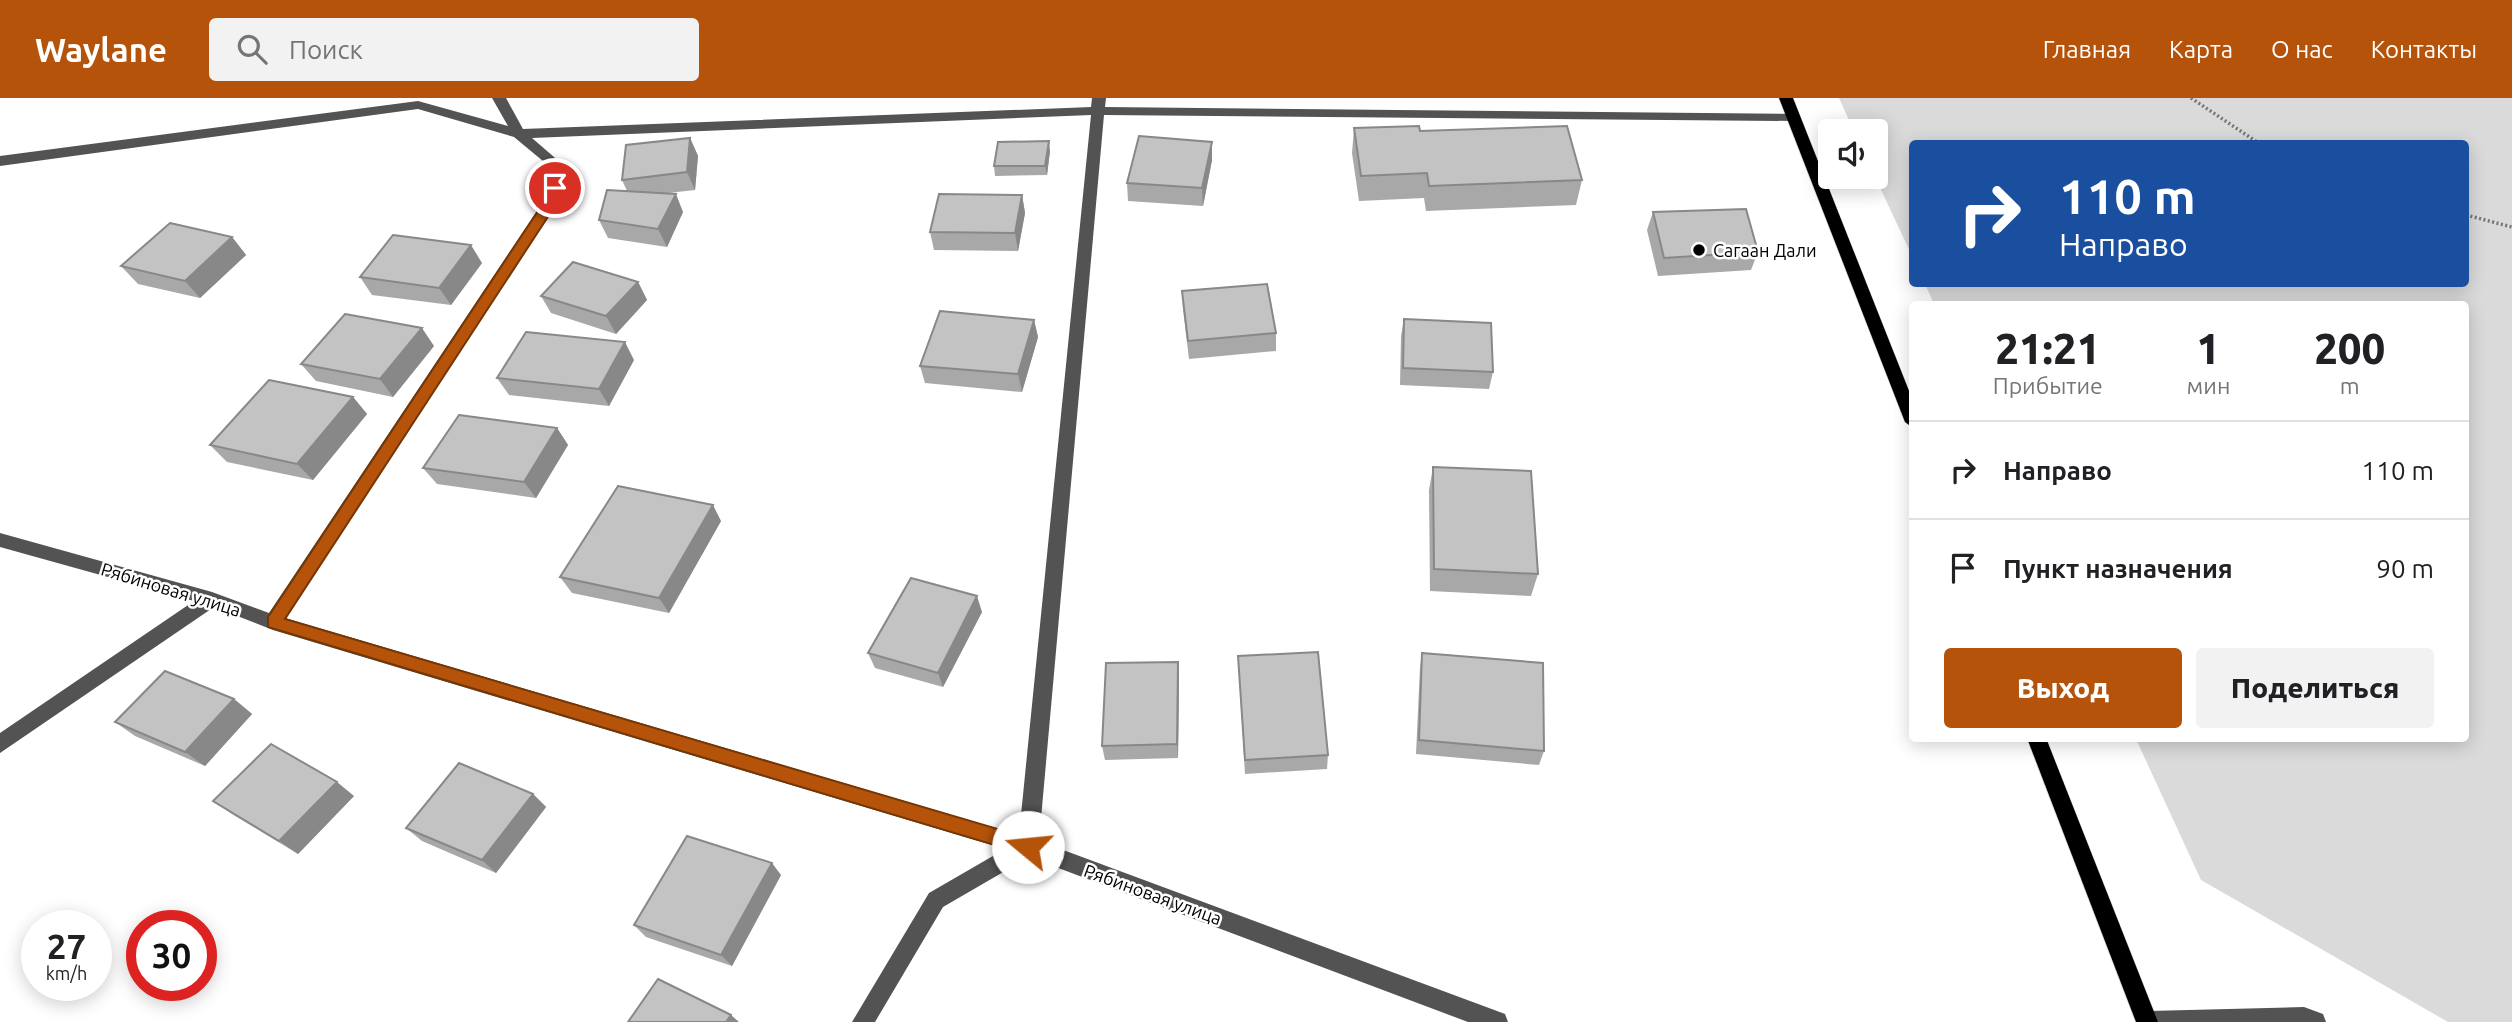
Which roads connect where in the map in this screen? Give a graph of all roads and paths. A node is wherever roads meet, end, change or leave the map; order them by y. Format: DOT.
graph roads {
  1 [pos="499,98"];
  2 [pos="1786,98"];
  3 [pos="2191,98"];
  4 [pos="1098,104"];
  5 [pos="1794,117"];
  6 [pos="519,134"];
  7 [pos="2253,140"];
  8 [pos="0,161"];
  9 [pos="2469,216"];
  10 [pos="2512,228"];
  11 [pos="1909,412"];
  12 [pos="0,540"];
  13 [pos="212,598"];
  14 [pos="273,622"];
  15 [pos="2038,742"];
  16 [pos="0,744"];
  17 [pos="1028,847"];
  18 [pos="863,1022"];
  19 [pos="1497,1022"];
  20 [pos="2148,1022"];
  21 [pos="2315,1022"];
  1 -- 6 [label="street"];
  2 -- 5 [label="main road"];
  3 -- 7 [label="path"];
  4 -- 5 [label="street"];
  4 -- 6 [label="street"];
  4 -- 17 [label="street"];
  5 -- 11 [label="main road"];
  6 -- 8 [label="street"];
  6 -- 14 [label="street"];
  9 -- 10 [label="path"];
  12 -- 13 [label="street, Рябиновая улица"];
  13 -- 14 [label="street, Рябиновая улица"];
  13 -- 16 [label="street"];
  14 -- 17 [label="street, Рябиновая улица"];
  15 -- 20 [label="main road"];
  17 -- 18 [label="street"];
  17 -- 19 [label="street, Рябиновая улица"];
  20 -- 21 [label="street"];
}
